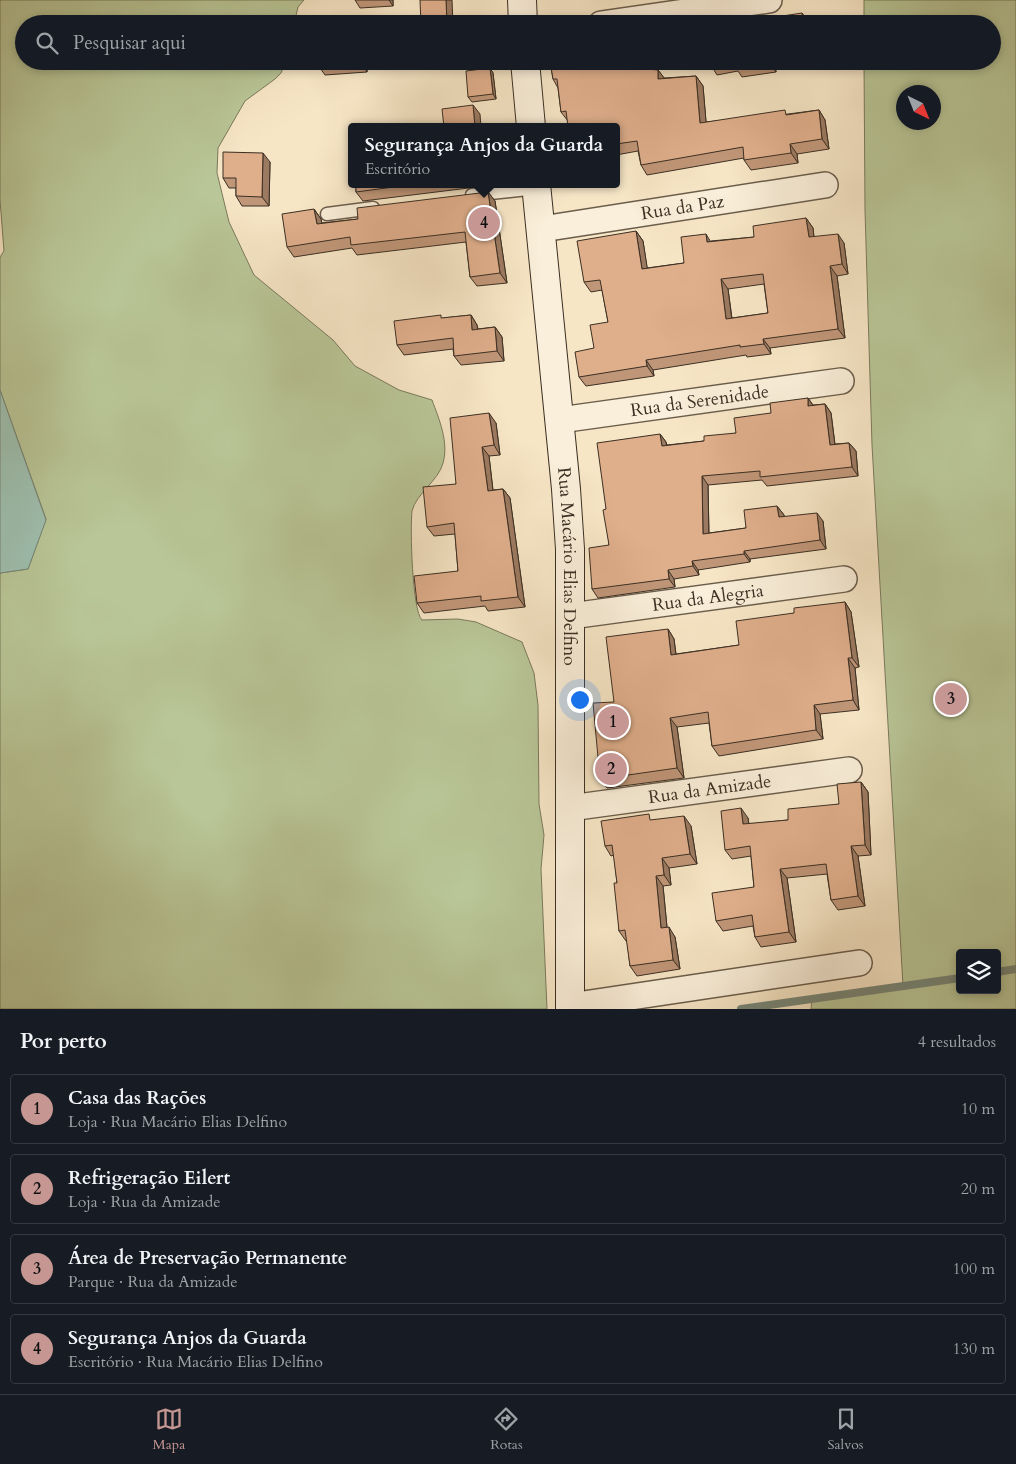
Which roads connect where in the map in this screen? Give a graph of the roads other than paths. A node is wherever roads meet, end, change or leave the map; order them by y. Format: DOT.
graph roads {
  1 [pos="522,0"];
  2 [pos="769,0"];
  3 [pos="523,15"];
  4 [pos="664,15"];
  5 [pos="527,70"];
  6 [pos="531,123"];
  7 [pos="824,184"];
  8 [pos="522,188"];
  9 [pos="536,188"];
  10 [pos="459,197"];
  11 [pos="383,207"];
  12 [pos="327,214"];
  13 [pos="542,229"];
  14 [pos="841,382"];
  15 [pos="560,420"];
  16 [pos="844,579"];
  17 [pos="571,616"];
  18 [pos="850,770"];
  19 [pos="570,808"];
  20 [pos="859,963"];
  21 [pos="570,1007"];
  1 -- 3 [label="main road"];
  2 -- 4 [label="street"];
  5 -- 6 [label="main road"];
  7 -- 13 [label="street, Rua da Paz"];
  8 -- 10 [label="lane"];
  9 -- 13 [label="main road, Rua Macário Elias Delfino"];
  11 -- 12 [label="lane"];
  13 -- 15 [label="main road, Rua Macário Elias Delfino"];
  14 -- 15 [label="street, Rua da Serenidade"];
  15 -- 17 [label="main road, Rua Macário Elias Delfino"];
  16 -- 17 [label="street, Rua da Alegria"];
  17 -- 19 [label="main road, Rua Macário Elias Delfino"];
  18 -- 19 [label="street, Rua da Amizade"];
  19 -- 21 [label="main road, Rua Macário Elias Delfino"];
  20 -- 21 [label="street"];
}
